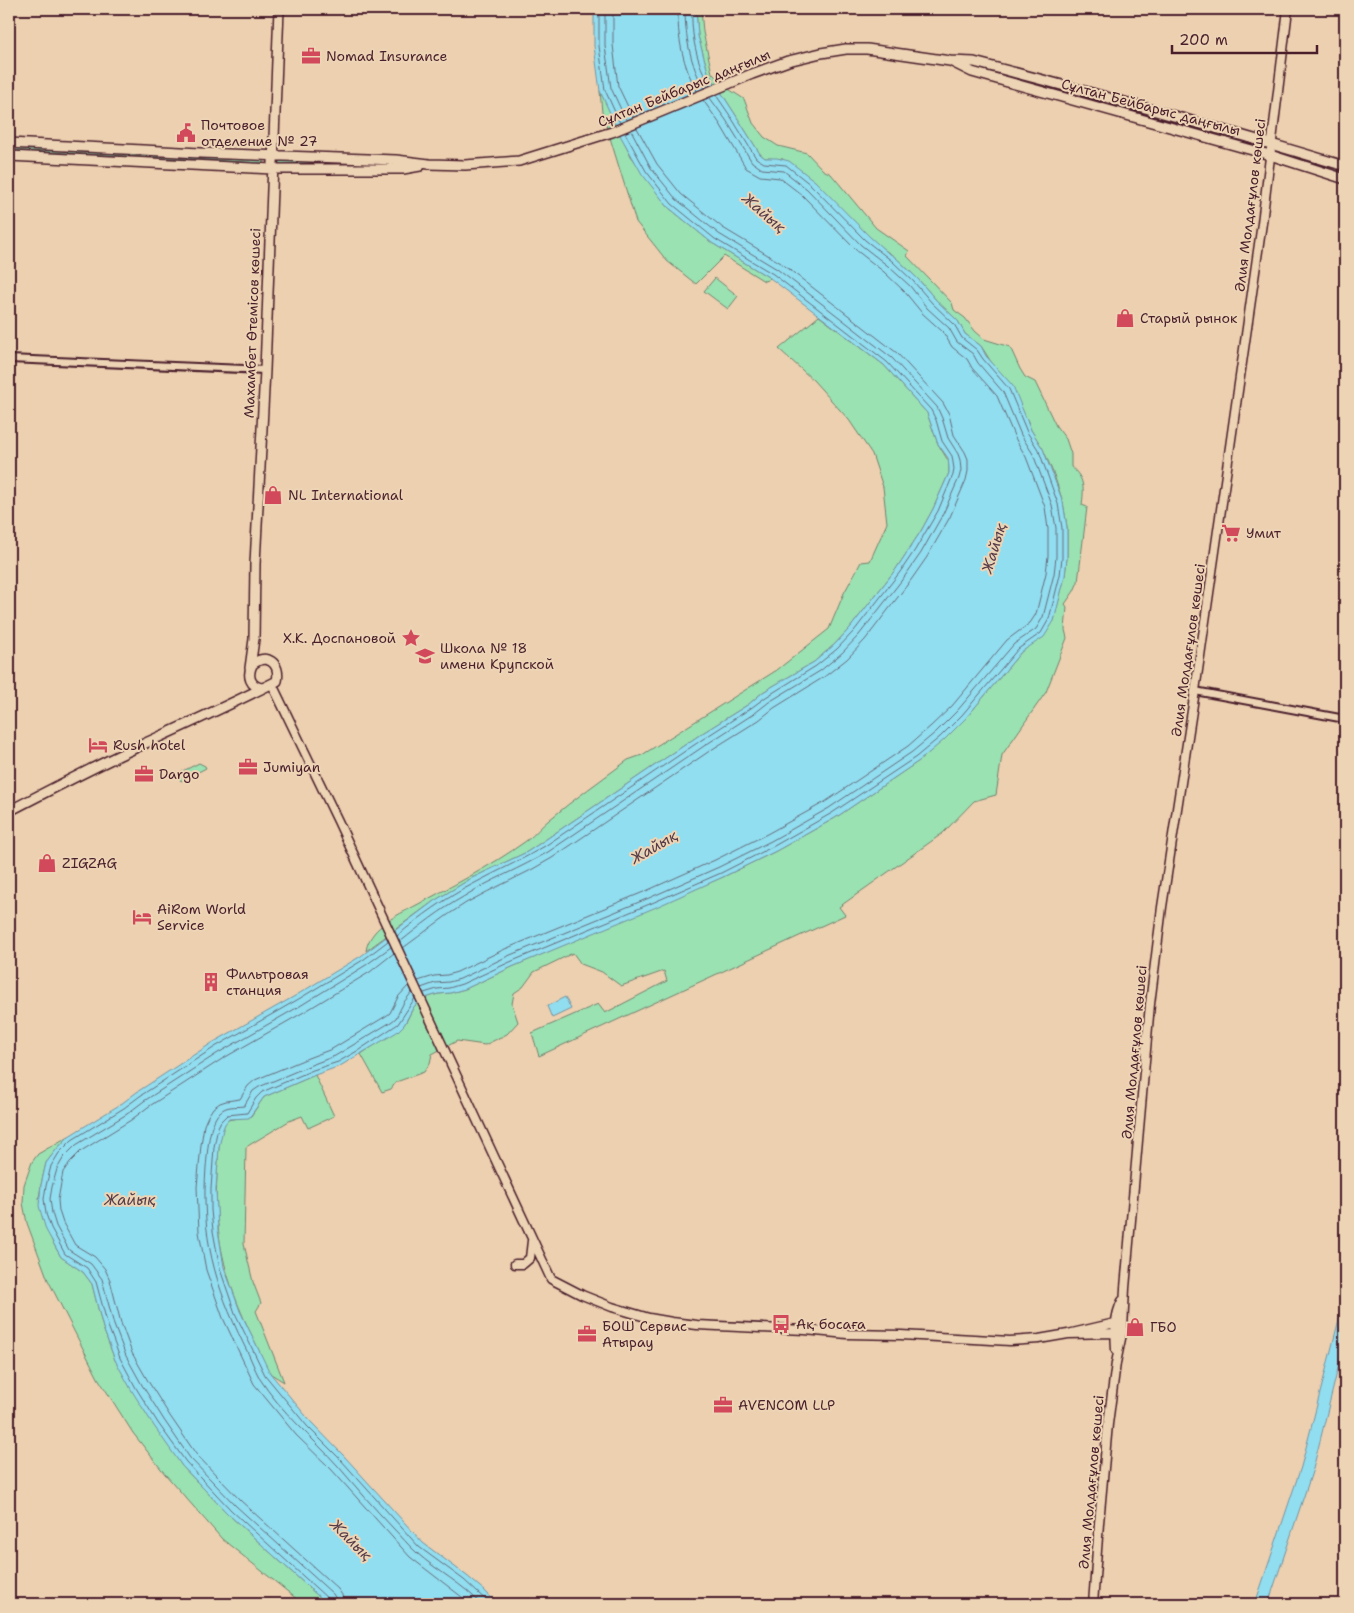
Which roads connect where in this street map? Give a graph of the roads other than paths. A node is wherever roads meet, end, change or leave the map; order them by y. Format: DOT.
graph roads {
  1 [pos="279,9"];
  2 [pos="1288,9"];
  3 [pos="950,61"];
  4 [pos="9,143"];
  5 [pos="1271,143"];
  6 [pos="1270,155"];
  7 [pos="9,156"];
  8 [pos="273,156"];
  9 [pos="429,164"];
  10 [pos="1345,166"];
  11 [pos="272,169"];
  12 [pos="1345,179"];
  13 [pos="9,359"];
  14 [pos="265,370"];
  15 [pos="254,639"];
  16 [pos="267,660"];
  17 [pos="250,673"];
  18 [pos="272,684"];
  19 [pos="263,688"];
  20 [pos="1196,691"];
  21 [pos="233,702"];
  22 [pos="1345,720"];
  23 [pos="9,811"];
  24 [pos="532,1239"];
  25 [pos="515,1264"];
  26 [pos="1124,1296"];
  27 [pos="1118,1310"];
  28 [pos="1115,1323"];
  29 [pos="1123,1329"];
  30 [pos="1096,1330"];
  31 [pos="1115,1333"];
  32 [pos="1116,1363"];
  33 [pos="1093,1604"];
  1 -- 8 [label="main road, Махамбет Өтемісов көшесі"];
  2 -- 5 [label="main road, Әлия Молдағұлов көшесі"];
  3 -- 5 [label="main road, Сұлтан Бейбарыс даңғылы"];
  3 -- 6 [label="main road, Сұлтан Бейбарыс даңғылы"];
  3 -- 9 [label="main road, Сұлтан Бейбарыс даңғылы"];
  4 -- 8 [label="main road, Сұлтан Бейбарыс даңғылы"];
  5 -- 6 [label="main road, Әлия Молдағұлов көшесі"];
  5 -- 10 [label="main road, Сұлтан Бейбарыс даңғылы"];
  6 -- 12 [label="main road, Сұлтан Бейбарыс даңғылы"];
  6 -- 20 [label="main road, Әлия Молдағұлов көшесі"];
  7 -- 11 [label="main road, Сұлтан Бейбарыс даңғылы"];
  8 -- 9 [label="main road, Сұлтан Бейбарыс даңғылы"];
  8 -- 11 [label="main road, Махамбет Өтемісов көшесі"];
  9 -- 11 [label="main road, Сұлтан Бейбарыс даңғылы"];
  11 -- 14 [label="main road, Махамбет Өтемісов көшесі"];
  13 -- 14 [label="street"];
  14 -- 15 [label="main road, Махамбет Өтемісов көшесі"];
  15 -- 16 [label="main road"];
  15 -- 17 [label="main road, Махамбет Өтемісов көшесі"];
  16 -- 17 [label="main road"];
  16 -- 18 [label="main road"];
  17 -- 19 [label="main road"];
  17 -- 21 [label="main road"];
  18 -- 19 [label="main road"];
  18 -- 24 [label="main road"];
  19 -- 21 [label="main road"];
  20 -- 22 [label="street"];
  20 -- 26 [label="main road, Әлия Молдағұлов көшесі"];
  21 -- 23 [label="main road"];
  24 -- 25 [label="main road"];
  24 -- 30 [label="main road"];
  26 -- 27 [label="main road, Әлия Молдағұлов көшесі"];
  26 -- 29 [label="main road, Әлия Молдағұлов көшесі"];
  27 -- 28 [label="main road, Әлия Молдағұлов көшесі"];
  27 -- 30 [label="main road"];
  28 -- 29 [label="main road"];
  28 -- 30 [label="main road"];
  28 -- 31 [label="main road, Әлия Молдағұлов көшесі"];
  29 -- 31 [label="main road"];
  29 -- 32 [label="main road, Әлия Молдағұлов көшесі"];
  30 -- 31 [label="main road"];
  30 -- 32 [label="main road"];
  31 -- 32 [label="main road, Әлия Молдағұлов көшесі"];
  32 -- 33 [label="main road, Әлия Молдағұлов көшесі"];
}
